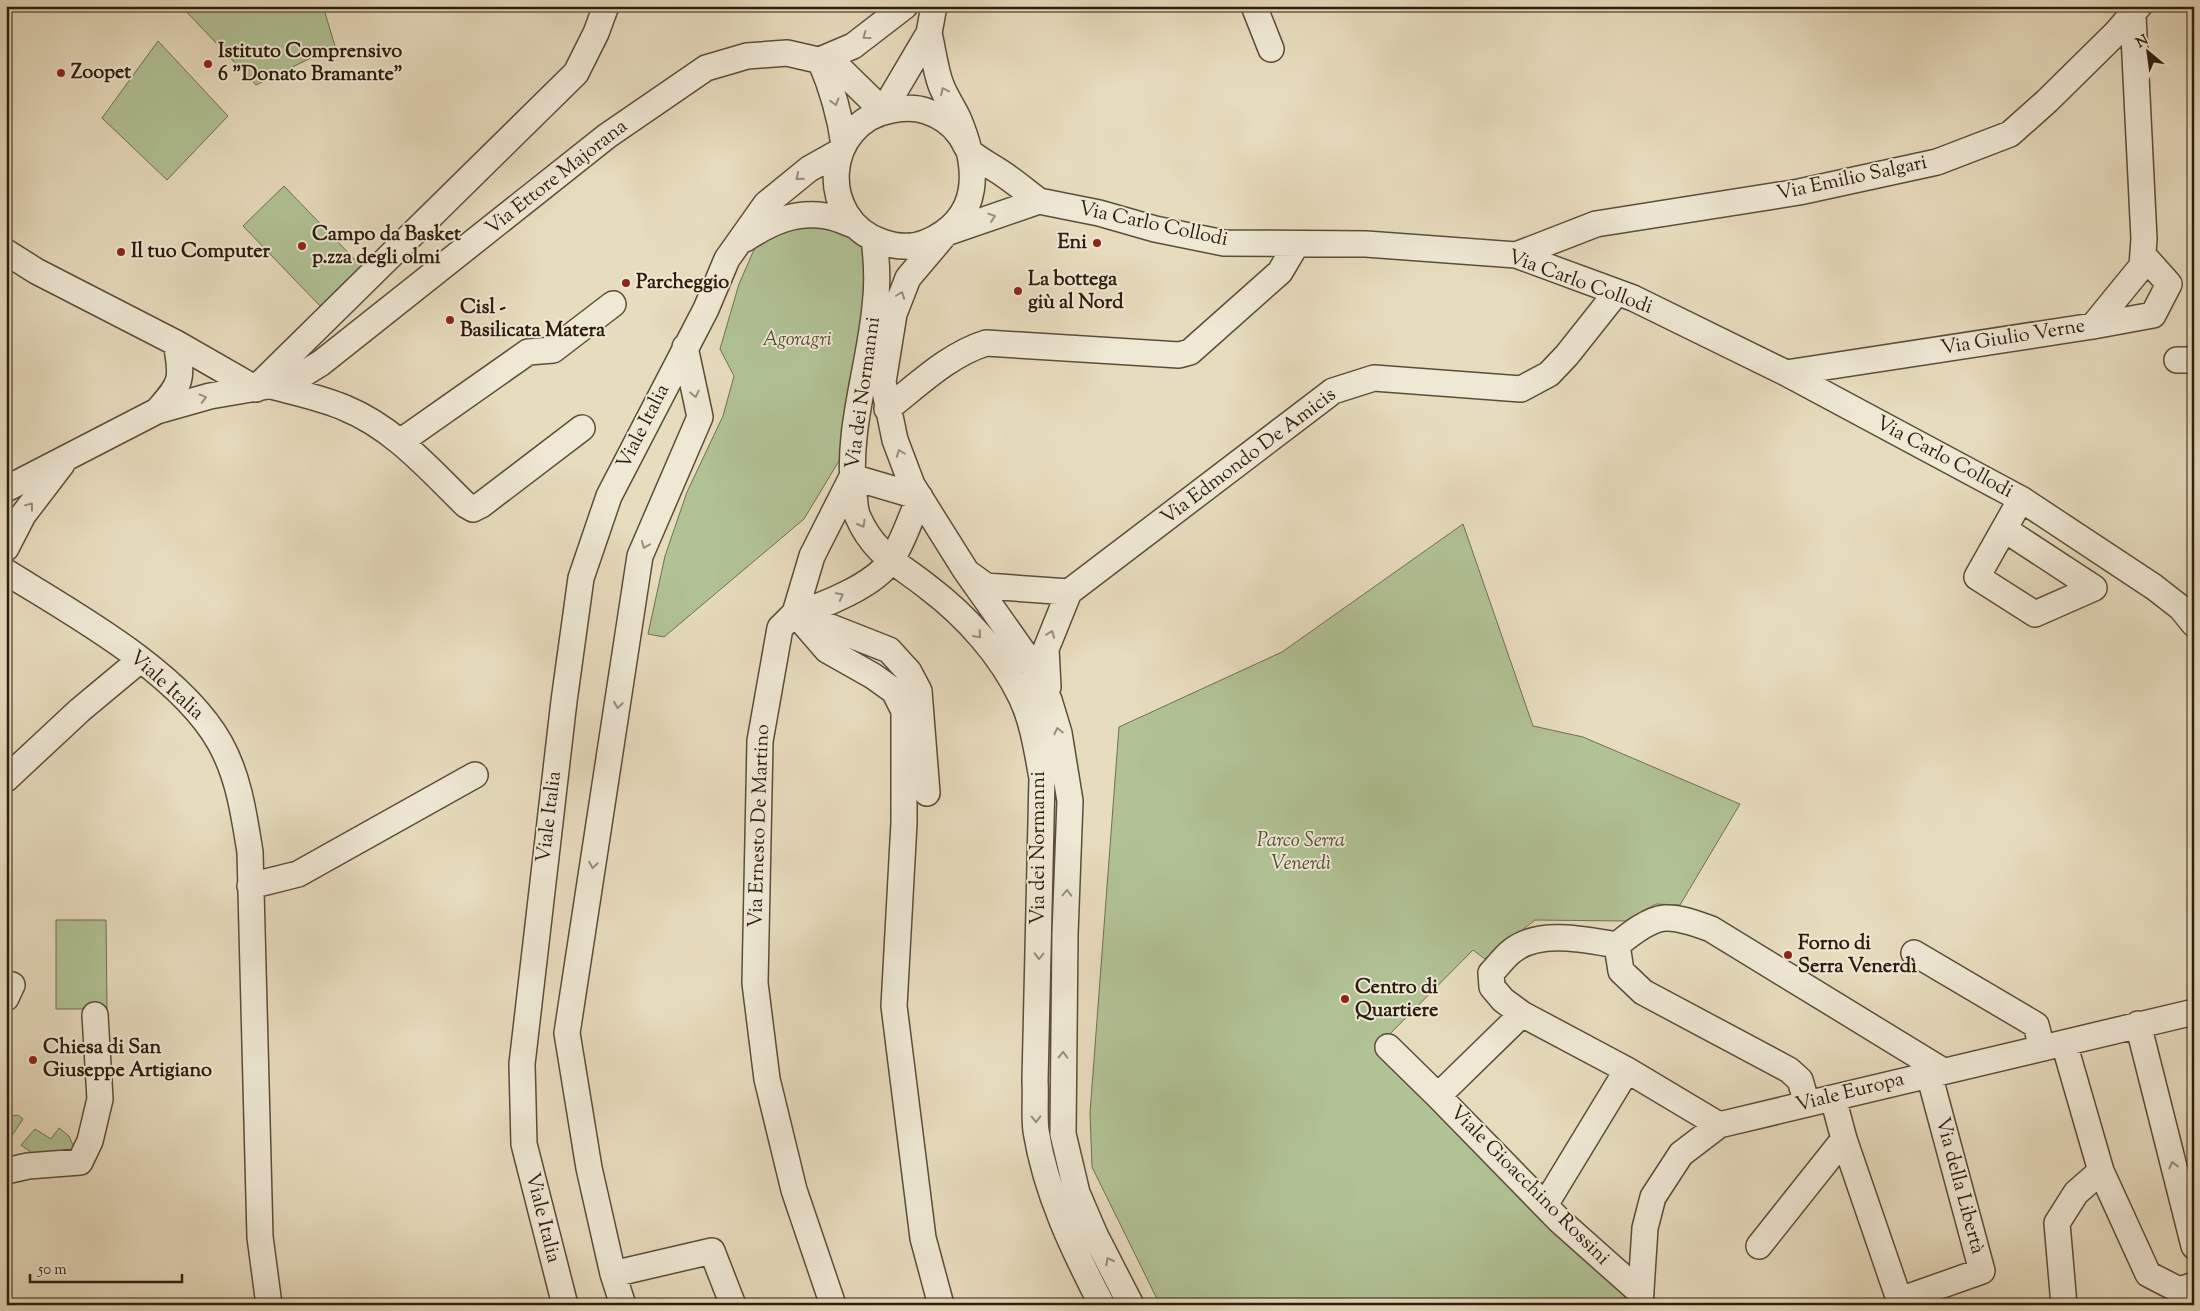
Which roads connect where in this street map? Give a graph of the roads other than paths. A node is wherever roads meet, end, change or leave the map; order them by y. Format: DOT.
graph roads {
  1 [pos="606,6"];
  2 [pos="905,6"];
  3 [pos="934,6"];
  4 [pos="1254,6"];
  5 [pos="2136,10"];
  6 [pos="929,33"];
  7 [pos="1271,49"];
  8 [pos="820,60"];
  9 [pos="883,111"];
  10 [pos="842,148"];
  11 [pos="970,152"];
  12 [pos="1039,202"];
  13 [pos="865,233"];
  14 [pos="946,233"];
  15 [pos="737,244"];
  16 [pos="1296,245"];
  17 [pos="6,252"];
  18 [pos="1516,255"];
  19 [pos="2143,255"];
  20 [pos="1617,292"];
  21 [pos="614,304"];
  22 [pos="2093,326"];
  23 [pos="176,343"];
  24 [pos="685,347"];
  25 [pos="321,363"];
  26 [pos="1786,373"];
  27 [pos="264,387"];
  28 [pos="346,408"];
  29 [pos="888,409"];
  30 [pos="157,411"];
  31 [pos="582,428"];
  32 [pos="400,442"];
  33 [pos="65,460"];
  34 [pos="852,477"];
  35 [pos="6,489"];
  36 [pos="920,497"];
  37 [pos="2021,499"];
  38 [pos="2004,529"];
  39 [pos="6,548"];
  40 [pos="891,560"];
  41 [pos="6,572"];
  42 [pos="966,572"];
  43 [pos="1069,592"];
  44 [pos="2194,604"];
  45 [pos="795,613"];
  46 [pos="2194,624"];
  47 [pos="140,660"];
  48 [pos="1049,700"];
  49 [pos="475,775"];
  50 [pos="6,778"];
  51 [pos="928,793"];
  52 [pos="250,886"];
  53 [pos="1617,945"];
  54 [pos="1914,954"];
  55 [pos="2190,1010"];
  56 [pos="1522,1014"];
  57 [pos="95,1015"];
  58 [pos="2138,1024"];
  59 [pos="2053,1046"];
  60 [pos="1388,1047"];
  61 [pos="1627,1070"];
  62 [pos="1936,1072"];
  63 [pos="1438,1096"];
  64 [pos="1833,1098"];
  65 [pos="1807,1104"];
  66 [pos="1719,1125"];
  67 [pos="1844,1139"];
  68 [pos="17,1168"];
  69 [pos="2101,1171"];
  70 [pos="1545,1205"];
  71 [pos="1759,1246"];
  72 [pos="2194,1246"];
  73 [pos="613,1274"];
  74 [pos="2194,1285"];
  75 [pos="1640,1299"];
  76 [pos="1901,1302"];
  77 [pos="269,1305"];
  78 [pos="565,1305"];
  79 [pos="624,1305"];
  80 [pos="733,1305"];
  81 [pos="833,1305"];
  82 [pos="941,1305"];
  83 [pos="1102,1305"];
  84 [pos="1131,1305"];
  85 [pos="2064,1305"];
  1 -- 27 [label="street"];
  2 -- 8 [label="street, one-way"];
  3 -- 6 [label="street"];
  4 -- 7 [label="street"];
  5 -- 18 [label="street, Via Emilio Salgari"];
  5 -- 19 [label="street, Via Giulio Verne"];
  6 -- 9 [label="street"];
  11 -- 6 [label="street, one-way"];
  8 -- 9 [label="street, Via Ettore Majorana"];
  8 -- 10 [label="street, one-way"];
  8 -- 25 [label="street, Via Ettore Majorana"];
  9 -- 10 [label="street"];
  9 -- 11 [label="street"];
  10 -- 13 [label="street"];
  10 -- 15 [label="street, Viale Italia, one-way"];
  11 -- 12 [label="street"];
  11 -- 14 [label="street"];
  14 -- 12 [label="street, one-way"];
  12 -- 16 [label="street, Via Carlo Collodi"];
  13 -- 14 [label="street"];
  13 -- 15 [label="street, Viale Italia"];
  13 -- 34 [label="street, Via dei Normanni"];
  29 -- 14 [label="street, Via dei Normanni, one-way"];
  15 -- 24 [label="street, Viale Italia"];
  16 -- 18 [label="street, Via Carlo Collodi"];
  16 -- 29 [label="street"];
  17 -- 23 [label="street"];
  18 -- 20 [label="street, Via Carlo Collodi"];
  19 -- 22 [label="street, Via Giulio Verne"];
  19 -- 22 [label="street"];
  20 -- 26 [label="street, Via Carlo Collodi"];
  20 -- 43 [label="street, Via Edmondo De Amicis"];
  21 -- 32 [label="street"];
  22 -- 26 [label="street, Via Giulio Verne"];
  23 -- 27 [label="street"];
  23 -- 30 [label="street"];
  24 -- 73 [label="street, Viale Italia, one-way"];
  24 -- 78 [label="street, Viale Italia"];
  25 -- 27 [label="street, Via Ettore Majorana"];
  25 -- 28 [label="street"];
  26 -- 37 [label="street, Via Carlo Collodi"];
  27 -- 28 [label="street"];
  30 -- 27 [label="street, one-way"];
  28 -- 32 [label="street"];
  36 -- 29 [label="street, Via dei Normanni, one-way"];
  30 -- 33 [label="street"];
  31 -- 32 [label="street"];
  33 -- 35 [label="street"];
  39 -- 33 [label="street, one-way"];
  34 -- 36 [label="street"];
  34 -- 40 [label="street, Via dei Normanni, one-way"];
  34 -- 45 [label="street"];
  36 -- 40 [label="street"];
  36 -- 42 [label="street, Via dei Normanni"];
  37 -- 38 [label="street"];
  37 -- 44 [label="street, Via Carlo Collodi"];
  37 -- 46 [label="street, Via Carlo Collodi"];
  45 -- 40 [label="street, one-way"];
  40 -- 83 [label="street, Via dei Normanni, one-way"];
  41 -- 47 [label="street, Viale Italia"];
  42 -- 43 [label="street"];
  42 -- 48 [label="street, Via dei Normanni"];
  48 -- 43 [label="street, one-way"];
  45 -- 51 [label="street"];
  45 -- 81 [label="street, Via Ernesto De Martino"];
  45 -- 82 [label="street"];
  47 -- 50 [label="street"];
  47 -- 52 [label="street, Viale Italia"];
  84 -- 48 [label="street, Via dei Normanni, one-way"];
  49 -- 52 [label="street"];
  52 -- 77 [label="street, Viale Italia"];
  53 -- 56 [label="street"];
  53 -- 62 [label="street"];
  53 -- 65 [label="street"];
  54 -- 59 [label="street"];
  55 -- 58 [label="street, Viale Europa"];
  56 -- 61 [label="street"];
  56 -- 63 [label="street, Viale Gioacchino Rossini"];
  57 -- 68 [label="street"];
  58 -- 59 [label="street, Viale Europa"];
  72 -- 58 [label="street, one-way"];
  59 -- 62 [label="street, Viale Europa"];
  59 -- 69 [label="street"];
  60 -- 63 [label="street"];
  61 -- 66 [label="street"];
  61 -- 70 [label="street"];
  62 -- 64 [label="street, Viale Europa"];
  62 -- 76 [label="street, Via della Libertà"];
  63 -- 70 [label="street, Viale Gioacchino Rossini"];
  64 -- 65 [label="street, Viale Europa"];
  64 -- 67 [label="street"];
  65 -- 66 [label="street, Viale Europa"];
  66 -- 75 [label="street, Viale Europa"];
  67 -- 71 [label="street"];
  67 -- 76 [label="street"];
  69 -- 74 [label="street"];
  69 -- 85 [label="street"];
  70 -- 75 [label="street, Viale Gioacchino Rossini"];
  73 -- 79 [label="street, Viale Italia"];
  73 -- 80 [label="street"];
}
